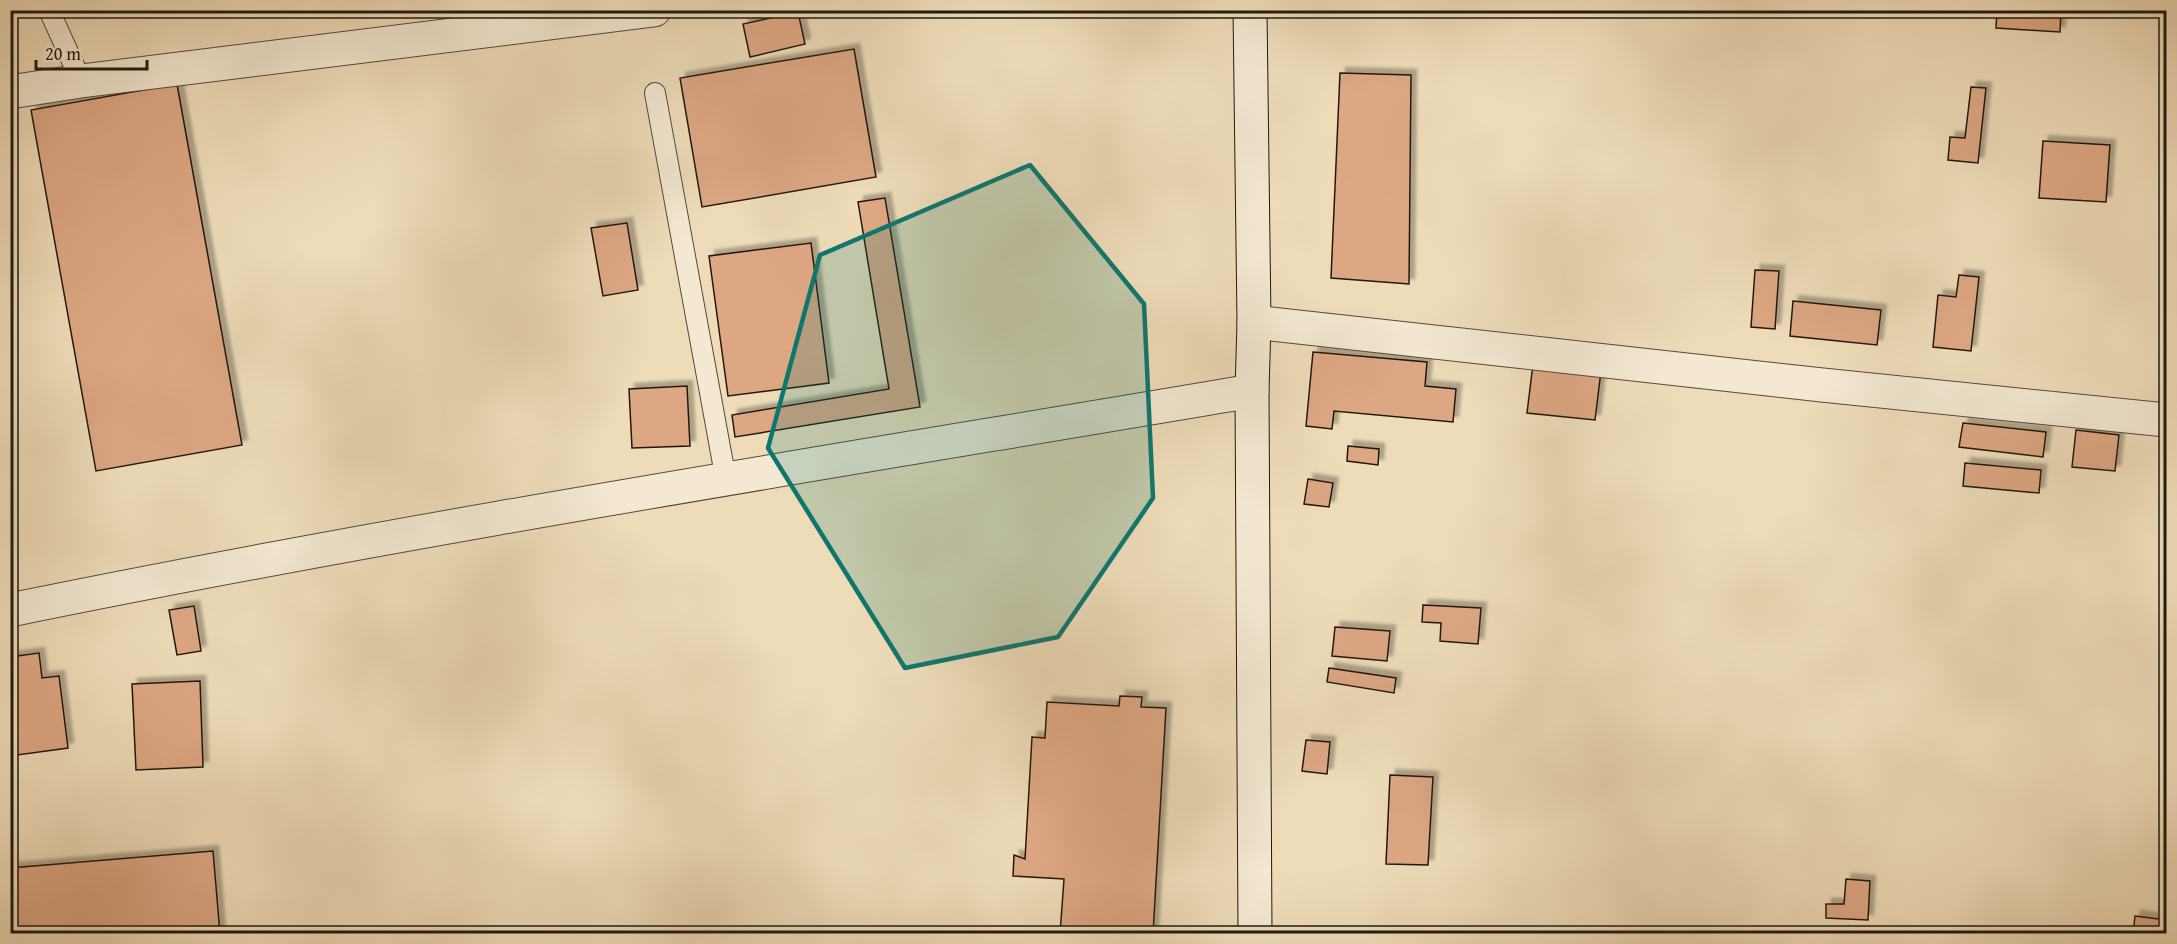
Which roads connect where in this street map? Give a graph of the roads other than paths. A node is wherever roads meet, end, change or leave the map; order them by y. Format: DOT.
graph roads {
  1 [pos="49,10"];
  2 [pos="654,10"];
  3 [pos="1250,10"];
  4 [pos="81,81"];
  5 [pos="10,92"];
  6 [pos="655,93"];
  7 [pos="1254,322"];
  8 [pos="1252,391"];
  9 [pos="2166,420"];
  10 [pos="726,480"];
  11 [pos="10,610"];
  12 [pos="1255,933"];
  1 -- 4 [label="lane"];
  2 -- 4 [label="street"];
  3 -- 7 [label="street"];
  4 -- 5 [label="street"];
  6 -- 10 [label="lane"];
  7 -- 8 [label="street"];
  7 -- 9 [label="street"];
  8 -- 10 [label="street"];
  8 -- 12 [label="street"];
  10 -- 11 [label="street"];
}
